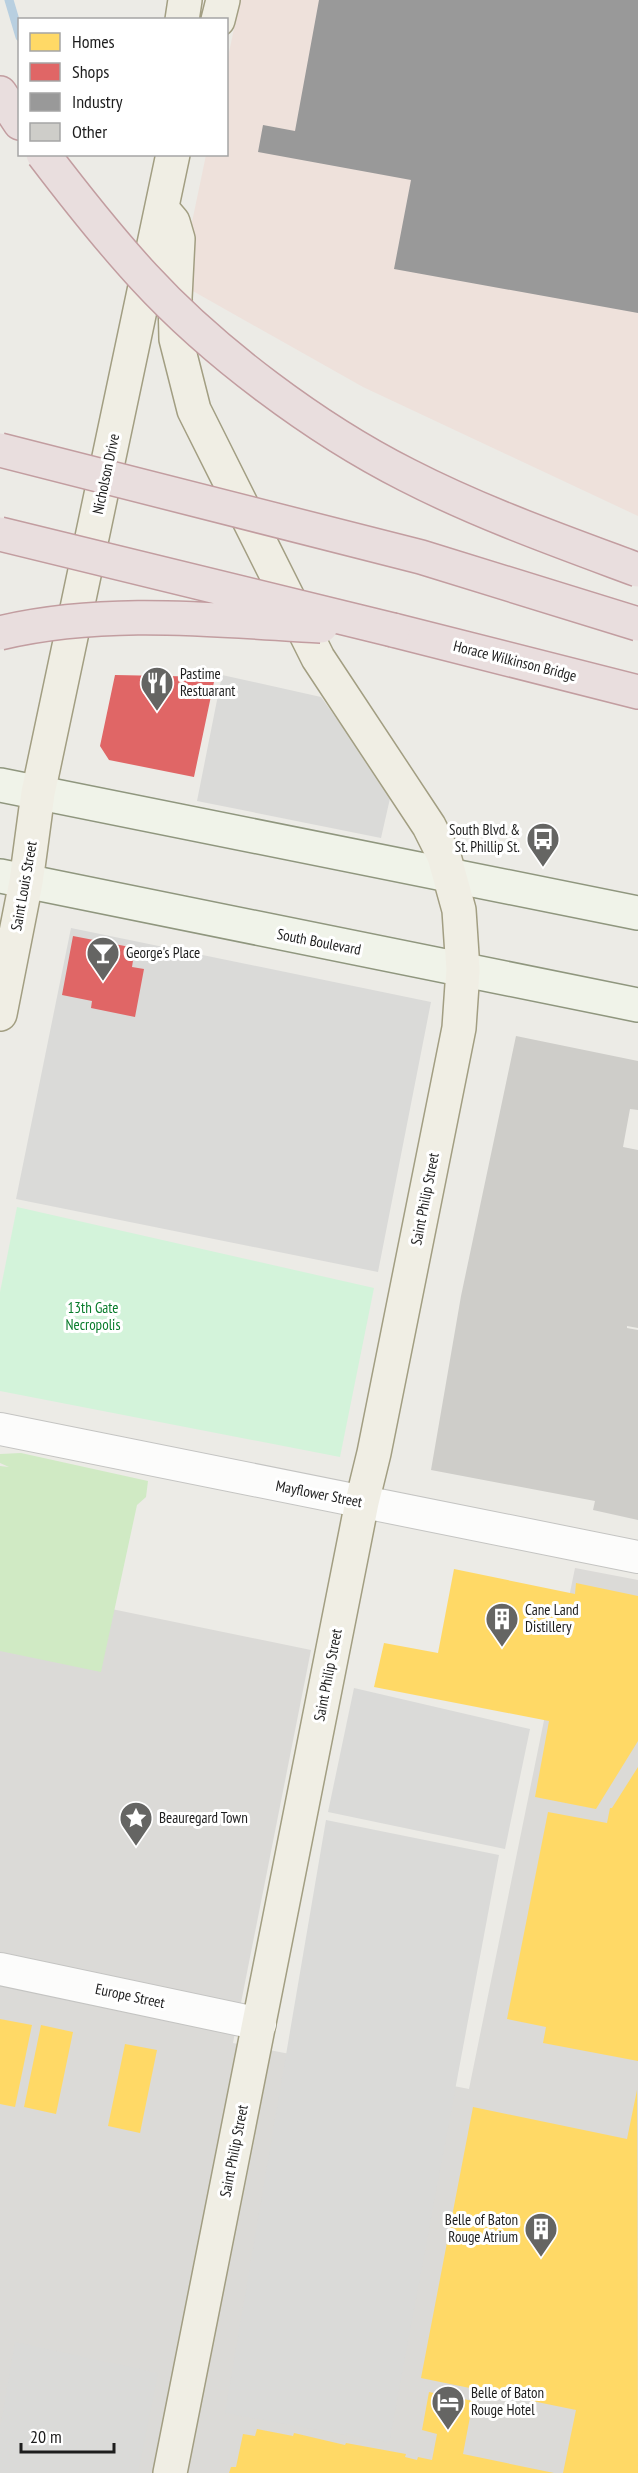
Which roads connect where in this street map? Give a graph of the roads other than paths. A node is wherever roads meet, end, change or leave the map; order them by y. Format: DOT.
graph roads {
  1 [pos="185,0"];
  2 [pos="222,0"];
  3 [pos="182,18"];
  4 [pos="218,18"];
  5 [pos="0,93"];
  6 [pos="18,120"];
  7 [pos="45,156"];
  8 [pos="173,156"];
  9 [pos="162,209"];
  10 [pos="0,450"];
  11 [pos="0,534"];
  12 [pos="638,570"];
  13 [pos="638,624"];
  14 [pos="393,630"];
  15 [pos="0,633"];
  16 [pos="638,692"];
  17 [pos="0,785"];
  18 [pos="39,793"];
  19 [pos="450,876"];
  20 [pos="13,879"];
  21 [pos="638,913"];
  22 [pos="463,970"];
  23 [pos="638,1005"];
  24 [pos="0,1014"];
  25 [pos="0,1429"];
  26 [pos="362,1502"];
  27 [pos="638,1557"];
  28 [pos="0,1969"];
  29 [pos="260,2024"];
  30 [pos="170,2473"];
  1 -- 3 [label="main road"];
  2 -- 4 [label="main road"];
  5 -- 6 [label="highway"];
  7 -- 12 [label="highway, bridge"];
  8 -- 9 [label="main road, Nicholson Drive"];
  9 -- 18 [label="main road, Nicholson Drive"];
  9 -- 19 [label="main road, Saint Philip Street"];
  10 -- 13 [label="highway, bridge"];
  11 -- 14 [label="highway, bridge"];
  14 -- 15 [label="highway, bridge"];
  14 -- 16 [label="highway, Horace Wilkinson Bridge"];
  17 -- 18 [label="main road"];
  18 -- 19 [label="main road"];
  18 -- 20 [label="main road, Saint Louis Street"];
  19 -- 21 [label="main road"];
  19 -- 22 [label="main road, Saint Philip Street"];
  20 -- 22 [label="main road, South Boulevard"];
  20 -- 24 [label="main road, Saint Louis Street"];
  22 -- 23 [label="main road, South Boulevard"];
  22 -- 26 [label="main road, Saint Philip Street"];
  25 -- 26 [label="street, Mayflower Street"];
  26 -- 27 [label="street, Mayflower Street"];
  26 -- 29 [label="main road, Saint Philip Street"];
  28 -- 29 [label="street, Europe Street"];
  29 -- 30 [label="main road, Saint Philip Street"];
}
